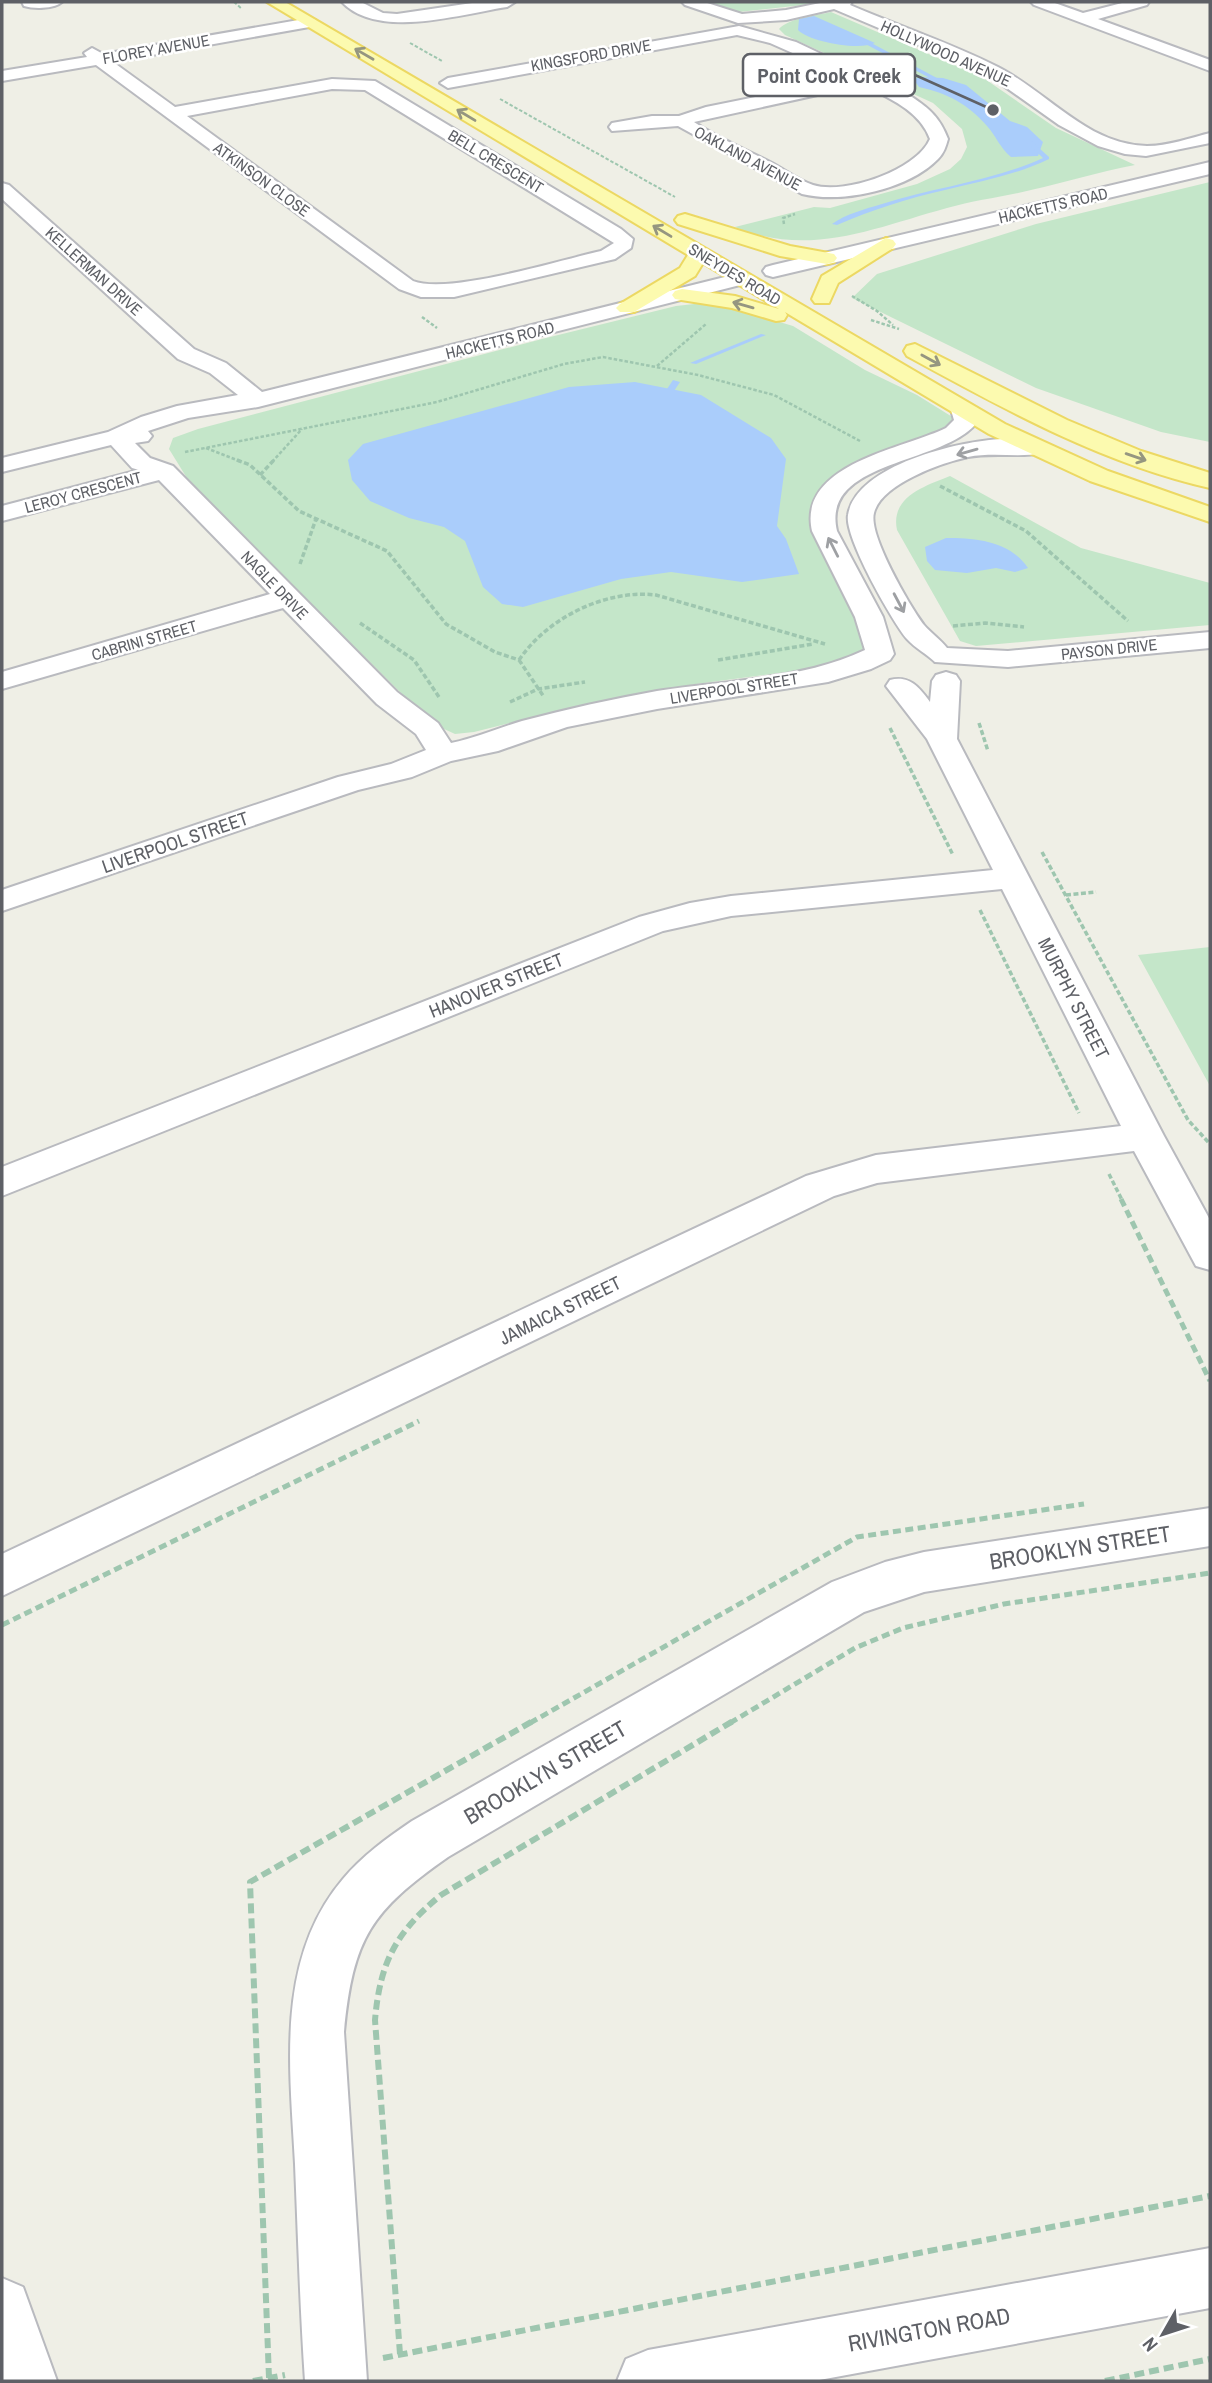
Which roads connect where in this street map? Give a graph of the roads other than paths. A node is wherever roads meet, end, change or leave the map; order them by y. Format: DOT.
graph roads {
  1 [pos="54,2"];
  2 [pos="275,2"];
  3 [pos="350,2"];
  4 [pos="507,2"];
  5 [pos="1039,2"];
  6 [pos="1142,2"];
  7 [pos="840,3"];
  8 [pos="698,5"];
  9 [pos="31,7"];
  10 [pos="1082,18"];
  11 [pos="306,20"];
  12 [pos="717,24"];
  13 [pos="747,25"];
  14 [pos="95,56"];
  15 [pos="1210,66"];
  16 [pos="2,69"];
  17 [pos="2,76"];
  18 [pos="444,80"];
  19 [pos="863,80"];
  20 [pos="417,86"];
  21 [pos="471,96"];
  22 [pos="173,113"];
  23 [pos="685,121"];
  24 [pos="618,127"];
  25 [pos="1210,138"];
  26 [pos="1210,167"];
  27 [pos="2,189"];
  28 [pos="35,219"];
  29 [pos="15,223"];
  30 [pos="886,244"];
  31 [pos="698,252"];
  32 [pos="827,258"];
  33 [pos="774,271"];
  34 [pos="741,279"];
  35 [pos="439,292"];
  36 [pos="682,295"];
  37 [pos="627,308"];
  38 [pos="896,334"];
  39 [pos="854,344"];
  40 [pos="186,354"];
  41 [pos="258,400"];
  42 [pos="230,408"];
  43 [pos="963,410"];
  44 [pos="142,430"];
  45 [pos="116,437"];
  46 [pos="1034,448"];
  47 [pos="170,463"];
  48 [pos="2,465"];
  49 [pos="1210,481"];
  50 [pos="2,514"];
  51 [pos="1210,515"];
  52 [pos="287,598"];
  53 [pos="1210,640"];
  54 [pos="879,654"];
  55 [pos="944,666"];
  56 [pos="818,676"];
  57 [pos="2,681"];
  58 [pos="894,684"];
  59 [pos="942,739"];
  60 [pos="436,748"];
  61 [pos="1019,889"];
  62 [pos="2,901"];
  63 [pos="1153,1151"];
  64 [pos="2,1182"];
  65 [pos="1210,1255"];
  66 [pos="1210,1527"];
  67 [pos="2,1576"];
  68 [pos="1210,2278"];
  69 [pos="2,2308"];
  70 [pos="735,2372"];
  71 [pos="336,2375"];
  72 [pos="26,2381"];
  73 [pos="648,2381"];
  1 -- 9 [label="street"];
  2 -- 11 [label="main road, SNEYDES ROAD"];
  3 -- 4 [label="street"];
  5 -- 10 [label="street"];
  6 -- 10 [label="street"];
  7 -- 13 [label="street, KINGSFORD DRIVE"];
  7 -- 25 [label="street, HOLLYWOOD AVENUE"];
  8 -- 12 [label="street"];
  8 -- 13 [label="street"];
  10 -- 15 [label="street"];
  11 -- 14 [label="street, FLOREY AVENUE"];
  20 -- 11 [label="main road, SNEYDES ROAD, one-way"];
  12 -- 13 [label="street"];
  12 -- 18 [label="street, KINGSFORD DRIVE"];
  13 -- 18 [label="street, KINGSFORD DRIVE"];
  13 -- 19 [label="street"];
  14 -- 16 [label="street, FLOREY AVENUE"];
  14 -- 17 [label="street, FLOREY AVENUE"];
  14 -- 22 [label="street, ATKINSON CLOSE"];
  18 -- 20 [label="main road"];
  18 -- 21 [label="main road"];
  19 -- 23 [label="street, OAKLAND AVENUE"];
  19 -- 23 [label="street, OAKLAND AVENUE"];
  31 -- 20 [label="main road, SNEYDES ROAD, one-way"];
  22 -- 35 [label="street, ATKINSON CLOSE"];
  22 -- 35 [label="street, BELL CRESCENT"];
  23 -- 24 [label="street, OAKLAND AVENUE"];
  26 -- 30 [label="street, HACKETTS ROAD"];
  27 -- 28 [label="street, KELLERMAN DRIVE"];
  28 -- 29 [label="street"];
  28 -- 40 [label="street, KELLERMAN DRIVE"];
  30 -- 32 [label="street, HACKETTS ROAD"];
  30 -- 33 [label="main road, SNEYDES ROAD"];
  31 -- 34 [label="main road, SNEYDES ROAD"];
  31 -- 37 [label="main road"];
  32 -- 33 [label="street, HACKETTS ROAD"];
  32 -- 33 [label="main road, SNEYDES ROAD"];
  33 -- 34 [label="main road"];
  34 -- 36 [label="street, HACKETTS ROAD"];
  34 -- 39 [label="main road, SNEYDES ROAD"];
  36 -- 37 [label="street, HACKETTS ROAD"];
  39 -- 36 [label="main road, one-way"];
  37 -- 41 [label="street, HACKETTS ROAD"];
  38 -- 49 [label="main road, one-way"];
  39 -- 43 [label="main road, SNEYDES ROAD"];
  40 -- 41 [label="street, KELLERMAN DRIVE"];
  40 -- 42 [label="street, KELLERMAN DRIVE"];
  41 -- 42 [label="street, HACKETTS ROAD"];
  42 -- 44 [label="street, HACKETTS ROAD"];
  43 -- 46 [label="main road, SNEYDES ROAD"];
  54 -- 43 [label="street, one-way"];
  44 -- 45 [label="street, HACKETTS ROAD"];
  44 -- 47 [label="street, NAGLE DRIVE"];
  45 -- 47 [label="street, NAGLE DRIVE"];
  45 -- 48 [label="street, HACKETTS ROAD"];
  46 -- 51 [label="main road, SNEYDES ROAD"];
  46 -- 55 [label="street, one-way"];
  47 -- 50 [label="street, LEROY CRESCENT"];
  47 -- 52 [label="street, NAGLE DRIVE"];
  52 -- 57 [label="street, CABRINI STREET"];
  52 -- 60 [label="street, NAGLE DRIVE"];
  53 -- 55 [label="street, PAYSON DRIVE"];
  54 -- 55 [label="street, LIVERPOOL STREET"];
  54 -- 56 [label="street, LIVERPOOL STREET"];
  54 -- 58 [label="street, MURPHY STREET"];
  55 -- 58 [label="street, LIVERPOOL STREET"];
  55 -- 59 [label="street"];
  56 -- 58 [label="street, LIVERPOOL STREET"];
  56 -- 60 [label="street, LIVERPOOL STREET"];
  58 -- 59 [label="street, MURPHY STREET"];
  59 -- 61 [label="street, MURPHY STREET"];
  60 -- 62 [label="street, LIVERPOOL STREET"];
  61 -- 63 [label="street, MURPHY STREET"];
  61 -- 64 [label="street, HANOVER STREET"];
  63 -- 65 [label="street, MURPHY STREET"];
  63 -- 67 [label="street, JAMAICA STREET"];
  66 -- 71 [label="street, BROOKLYN STREET"];
  68 -- 70 [label="street, RIVINGTON ROAD"];
  69 -- 72 [label="street"];
  70 -- 73 [label="street, RIVINGTON ROAD"];
}
